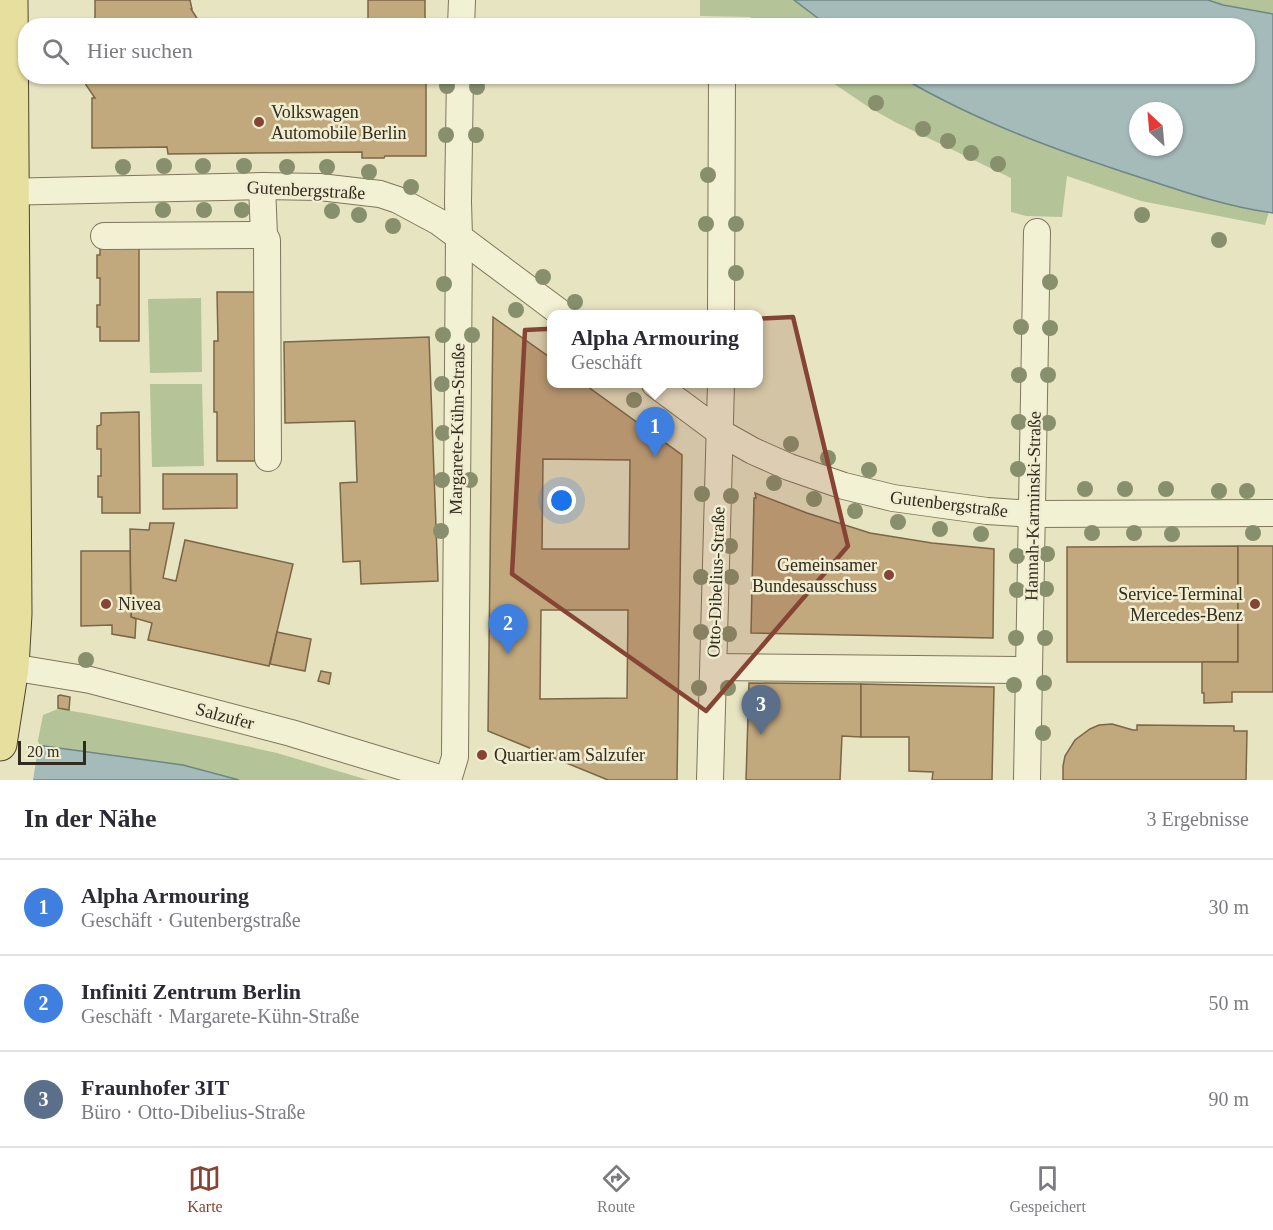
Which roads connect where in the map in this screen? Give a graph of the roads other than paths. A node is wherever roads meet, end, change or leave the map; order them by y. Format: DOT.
graph roads {
  1 [pos="11,0"];
  2 [pos="462,0"];
  3 [pos="461,18"];
  4 [pos="460,84"];
  5 [pos="722,84"];
  6 [pos="262,186"];
  7 [pos="6,192"];
  8 [pos="1037,232"];
  9 [pos="264,235"];
  10 [pos="104,236"];
  11 [pos="459,237"];
  12 [pos="555,310"];
  13 [pos="721,310"];
  14 [pos="660,388"];
  15 [pos="721,388"];
  16 [pos="721,433"];
  17 [pos="268,458"];
  18 [pos="1273,513"];
  19 [pos="1033,514"];
  20 [pos="714,667"];
  21 [pos="6,668"];
  22 [pos="1029,670"];
  23 [pos="2,728"];
  24 [pos="447,780"];
  25 [pos="710,780"];
  26 [pos="1027,780"];
  1 -- 7 [label="main road"];
  2 -- 3 [label="street"];
  4 -- 11 [label="street, Margarete-Kühn-Straße"];
  5 -- 13 [label="street"];
  6 -- 7 [label="street, Gutenbergstraße"];
  6 -- 9 [label="street"];
  6 -- 11 [label="street, Gutenbergstraße"];
  7 -- 21 [label="main road"];
  8 -- 19 [label="street, Hannah-Karminski-Straße"];
  9 -- 10 [label="street"];
  9 -- 17 [label="street"];
  11 -- 12 [label="street, Gutenbergstraße"];
  11 -- 24 [label="street, Margarete-Kühn-Straße"];
  14 -- 16 [label="street, Gutenbergstraße"];
  15 -- 16 [label="street, Otto-Dibelius-Straße"];
  16 -- 19 [label="street, Gutenbergstraße"];
  16 -- 20 [label="street, Otto-Dibelius-Straße"];
  18 -- 19 [label="street, Gutenbergstraße"];
  19 -- 22 [label="street, Hannah-Karminski-Straße"];
  20 -- 22 [label="street"];
  20 -- 25 [label="street, Otto-Dibelius-Straße"];
  21 -- 23 [label="main road"];
  21 -- 24 [label="street, Salzufer"];
  22 -- 26 [label="street, Hannah-Karminski-Straße"];
}
